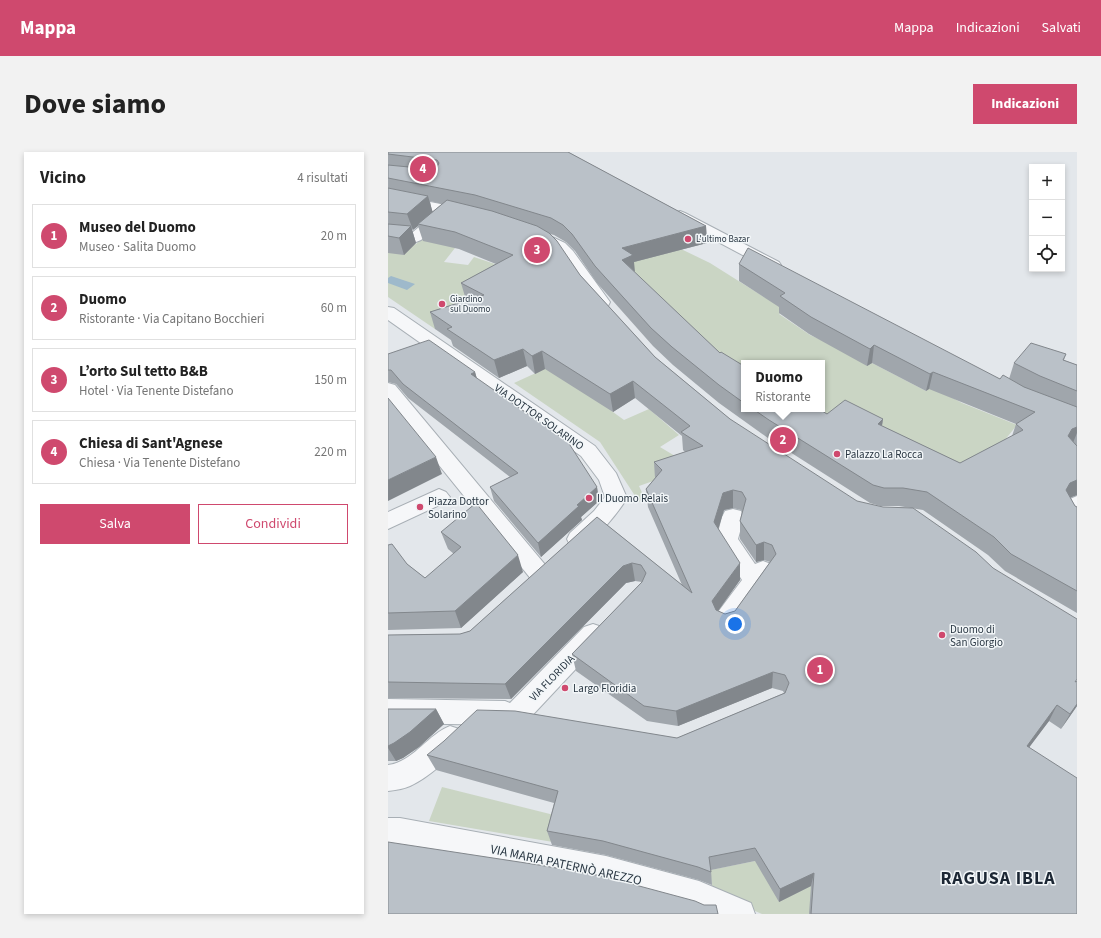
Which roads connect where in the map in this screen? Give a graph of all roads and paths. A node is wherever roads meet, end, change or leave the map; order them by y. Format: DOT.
graph roads {
  1 [pos="388,198"];
  2 [pos="664,207"];
  3 [pos="448,210"];
  4 [pos="478,217"];
  5 [pos="523,231"];
  6 [pos="388,234"];
  7 [pos="790,274"];
  8 [pos="388,312"];
  9 [pos="614,316"];
  10 [pos="388,389"];
  11 [pos="439,497"];
  12 [pos="1077,504"];
  13 [pos="733,517"];
  14 [pos="1077,517"];
  15 [pos="388,521"];
  16 [pos="539,573"];
  17 [pos="523,588"];
  18 [pos="608,619"];
  19 [pos="726,619"];
  20 [pos="388,711"];
  21 [pos="478,712"];
  22 [pos="518,713"];
  23 [pos="549,718"];
  24 [pos="388,778"];
  25 [pos="388,832"];
  26 [pos="740,914"];
  1 -- 3 [label="street"];
  2 -- 7 [label="street"];
  3 -- 4 [label="street"];
  3 -- 6 [label="street"];
  5 -- 9 [label="street"];
  8 -- 16 [label="street, VIA DOTTOR SOLARINO"];
  10 -- 16 [label="street"];
  11 -- 15 [label="street"];
  12 -- 14 [label="street"];
  13 -- 19 [label="street"];
  16 -- 17 [label="street, VIA DOTTOR SOLARINO"];
  18 -- 22 [label="street, VIA FLORIDIA"];
  20 -- 21 [label="street"];
  21 -- 22 [label="street"];
  21 -- 24 [label="street"];
  22 -- 23 [label="street"];
  25 -- 26 [label="street, VIA MARIA PATERNÒ AREZZO"];
}
